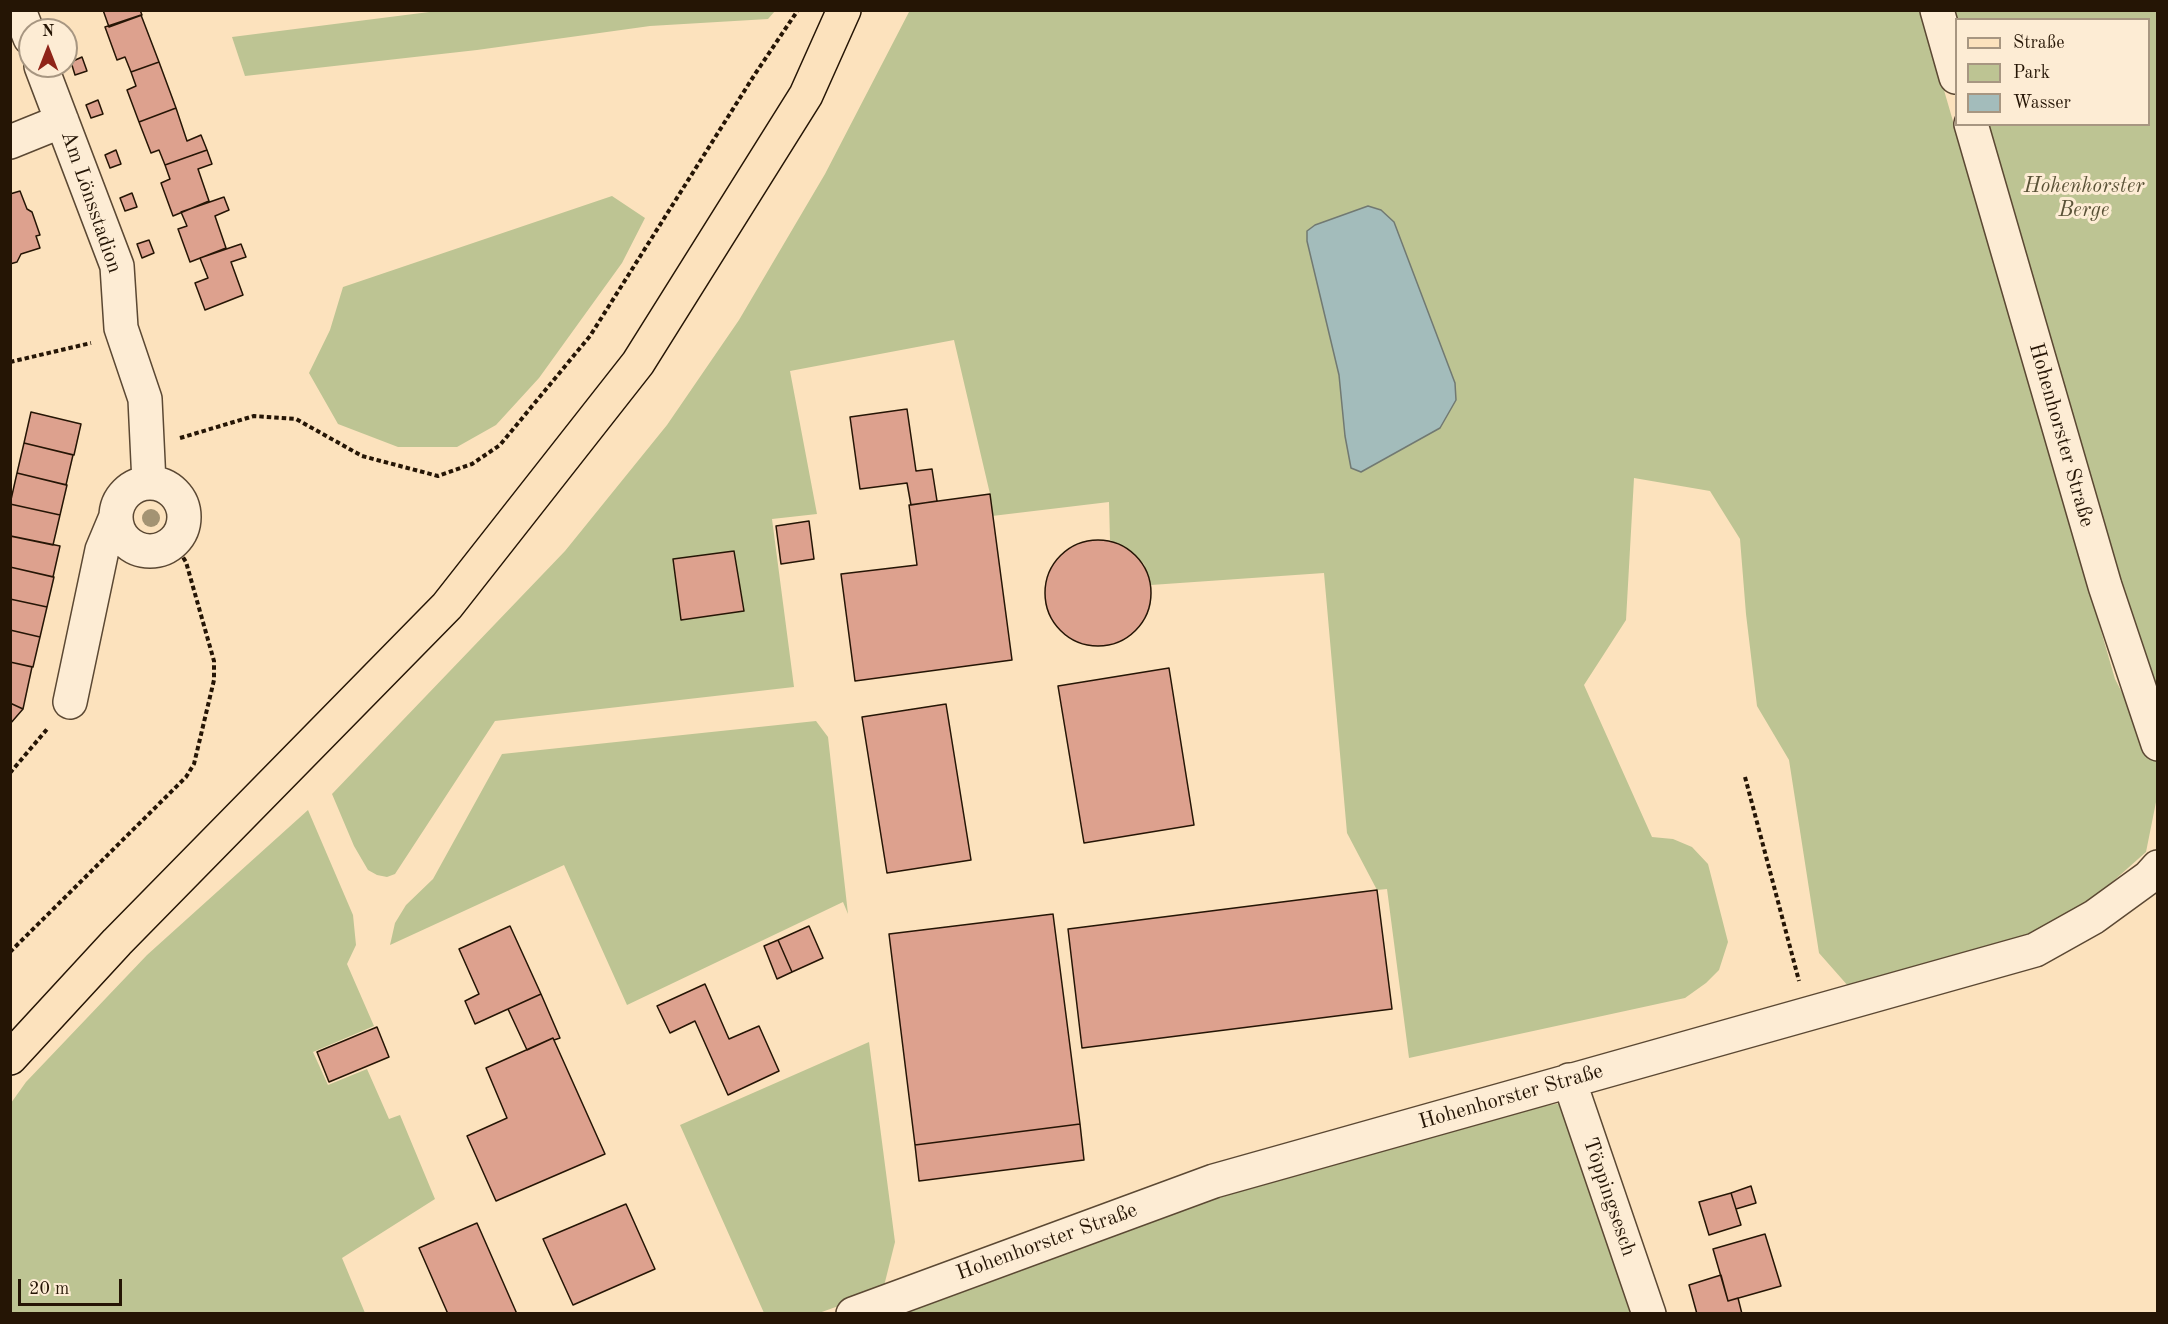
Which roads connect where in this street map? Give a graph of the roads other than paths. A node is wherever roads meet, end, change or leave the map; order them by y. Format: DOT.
graph roads {
  1 [pos="844,10"];
  2 [pos="1937,10"];
  3 [pos="1955,73"];
  4 [pos="46,78"];
  5 [pos="62,121"];
  6 [pos="1972,126"];
  7 [pos="10,142"];
  8 [pos="149,483"];
  9 [pos="115,519"];
  10 [pos="70,702"];
  11 [pos="2157,744"];
  12 [pos="2157,867"];
  13 [pos="10,1058"];
  14 [pos="1569,1080"];
  15 [pos="853,1314"];
  16 [pos="1648,1314"];
  1 -- 13 [label="main road"];
  2 -- 3 [label="street"];
  4 -- 5 [label="street, Am Lönsstadion"];
  5 -- 7 [label="street"];
  5 -- 8 [label="street, Am Lönsstadion"];
  6 -- 11 [label="street, Hohenhorster Straße"];
  8 -- 9 [label="street"];
  8 -- 9 [label="street"];
  9 -- 10 [label="street"];
  12 -- 14 [label="street, Hohenhorster Straße"];
  14 -- 15 [label="street, Hohenhorster Straße"];
  14 -- 16 [label="street, Töppingsesch"];
}
